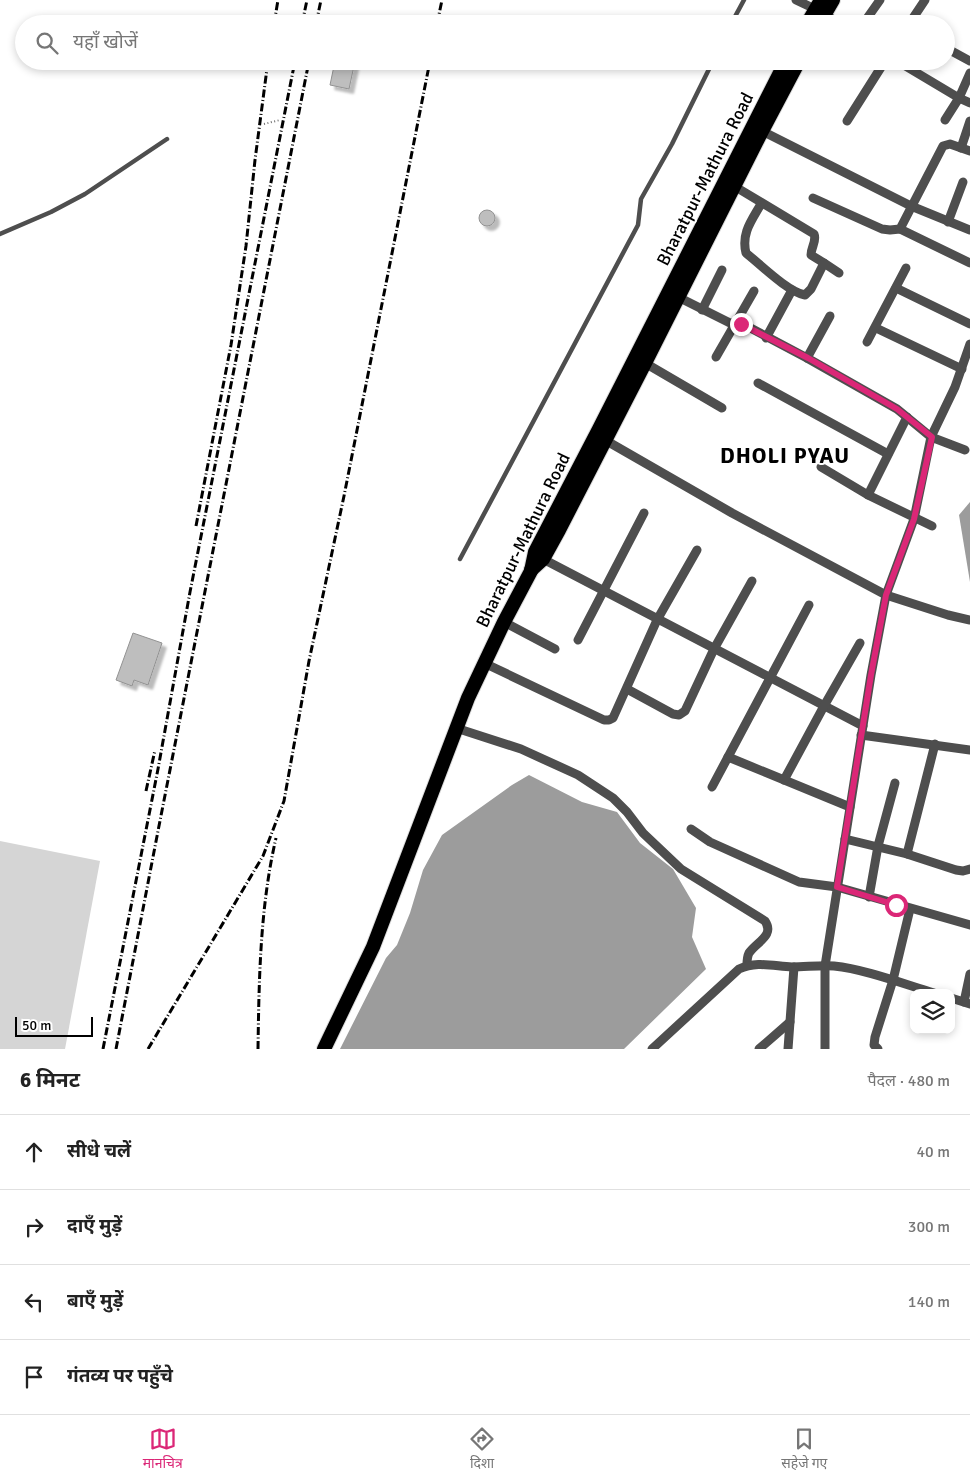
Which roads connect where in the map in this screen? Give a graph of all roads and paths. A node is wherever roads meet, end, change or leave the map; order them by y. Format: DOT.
graph roads {
  1 [pos="744,0"];
  2 [pos="796,0"];
  3 [pos="833,0"];
  4 [pos="880,0"];
  5 [pos="925,0"];
  6 [pos="820,12"];
  7 [pos="736,15"];
  8 [pos="869,15"];
  9 [pos="915,15"];
  10 [pos="955,53"];
  11 [pos="970,61"];
  12 [pos="709,70"];
  13 [pos="782,70"];
  14 [pos="794,70"];
  15 [pos="879,70"];
  16 [pos="912,70"];
  17 [pos="970,73"];
  18 [pos="958,98"];
  19 [pos="970,103"];
  20 [pos="280,120"];
  21 [pos="945,120"];
  22 [pos="847,121"];
  23 [pos="970,121"];
  24 [pos="264,124"];
  25 [pos="762,131"];
  26 [pos="167,139"];
  27 [pos="961,148"];
  28 [pos="970,152"];
  29 [pos="964,182"];
  30 [pos="734,186"];
  31 [pos="813,198"];
  32 [pos="761,204"];
  33 [pos="911,206"];
  34 [pos="716,209"];
  35 [pos="948,222"];
  36 [pos="900,229"];
  37 [pos="970,230"];
  38 [pos="0,234"];
  39 [pos="824,263"];
  40 [pos="970,263"];
  41 [pos="906,268"];
  42 [pos="722,270"];
  43 [pos="840,273"];
  44 [pos="896,288"];
  45 [pos="754,290"];
  46 [pos="792,290"];
  47 [pos="678,297"];
  48 [pos="702,310"];
  49 [pos="830,316"];
  50 [pos="736,324"];
  51 [pos="970,324"];
  52 [pos="876,328"];
  53 [pos="766,338"];
  54 [pos="868,342"];
  55 [pos="970,344"];
  56 [pos="716,357"];
  57 [pos="808,358"];
  58 [pos="645,363"];
  59 [pos="962,370"];
  60 [pos="758,382"];
  61 [pos="722,408"];
  62 [pos="907,417"];
  63 [pos="932,437"];
  64 [pos="606,440"];
  65 [pos="965,450"];
  66 [pos="888,454"];
  67 [pos="821,467"];
  68 [pos="868,495"];
  69 [pos="644,513"];
  70 [pos="914,519"];
  71 [pos="932,526"];
  72 [pos="697,550"];
  73 [pos="460,559"];
  74 [pos="542,559"];
  75 [pos="531,571"];
  76 [pos="752,581"];
  77 [pos="603,592"];
  78 [pos="886,595"];
  79 [pos="809,605"];
  80 [pos="657,620"];
  81 [pos="970,620"];
  82 [pos="504,622"];
  83 [pos="578,640"];
  84 [pos="860,643"];
  85 [pos="555,649"];
  86 [pos="714,649"];
  87 [pos="484,663"];
  88 [pos="771,678"];
  89 [pos="627,689"];
  90 [pos="824,706"];
  91 [pos="456,728"];
  92 [pos="862,730"];
  93 [pos="934,744"];
  94 [pos="970,750"];
  95 [pos="728,757"];
  96 [pos="784,780"];
  97 [pos="895,783"];
  98 [pos="712,787"];
  99 [pos="850,807"];
  100 [pos="691,829"];
  101 [pos="845,839"];
  102 [pos="878,846"];
  103 [pos="907,854"];
  104 [pos="970,869"];
  105 [pos="837,887"];
  106 [pos="869,897"];
  107 [pos="910,908"];
  108 [pos="970,925"];
  109 [pos="747,965"];
  110 [pos="825,966"];
  111 [pos="794,967"];
  112 [pos="970,974"];
  113 [pos="893,980"];
  114 [pos="921,989"];
  115 [pos="955,999"];
  116 [pos="967,1003"];
  117 [pos="790,1022"];
  118 [pos="324,1049"];
  119 [pos="652,1049"];
  120 [pos="759,1049"];
  121 [pos="788,1049"];
  122 [pos="825,1049"];
  123 [pos="878,1049"];
  1 -- 7 [label="lane"];
  2 -- 6 [label="street"];
  3 -- 6 [label="highway"];
  4 -- 8 [label="street"];
  5 -- 9 [label="street"];
  10 -- 11 [label="street"];
  12 -- 73 [label="lane"];
  13 -- 34 [label="highway, Bharatpur-Mathura Road"];
  14 -- 25 [label="highway, Bharatpur-Mathura Road"];
  15 -- 22 [label="street"];
  16 -- 18 [label="street"];
  17 -- 18 [label="street"];
  18 -- 19 [label="street"];
  18 -- 21 [label="street"];
  20 -- 24 [label="path"];
  23 -- 27 [label="street"];
  25 -- 30 [label="highway, Bharatpur-Mathura Road"];
  25 -- 33 [label="street"];
  26 -- 38 [label="lane"];
  27 -- 28 [label="street"];
  27 -- 33 [label="street"];
  29 -- 35 [label="street"];
  30 -- 32 [label="street"];
  30 -- 34 [label="highway, Bharatpur-Mathura Road"];
  31 -- 36 [label="street"];
  32 -- 39 [label="street"];
  32 -- 46 [label="street"];
  33 -- 35 [label="street"];
  33 -- 36 [label="street"];
  34 -- 47 [label="highway, Bharatpur-Mathura Road"];
  34 -- 75 [label="highway, Bharatpur-Mathura Road"];
  35 -- 37 [label="street"];
  36 -- 40 [label="street"];
  39 -- 43 [label="street"];
  39 -- 46 [label="street"];
  41 -- 44 [label="street"];
  42 -- 48 [label="street"];
  44 -- 51 [label="street"];
  44 -- 52 [label="street"];
  45 -- 50 [label="street"];
  46 -- 53 [label="street"];
  47 -- 48 [label="street"];
  47 -- 58 [label="highway, Bharatpur-Mathura Road"];
  48 -- 50 [label="street"];
  49 -- 57 [label="street"];
  50 -- 53 [label="street"];
  50 -- 56 [label="street"];
  52 -- 54 [label="street"];
  52 -- 59 [label="street"];
  53 -- 57 [label="street"];
  55 -- 59 [label="street"];
  57 -- 62 [label="street"];
  58 -- 61 [label="street"];
  58 -- 64 [label="highway, Bharatpur-Mathura Road"];
  59 -- 63 [label="street"];
  60 -- 66 [label="street"];
  62 -- 63 [label="street"];
  62 -- 66 [label="street"];
  63 -- 65 [label="street"];
  63 -- 70 [label="street"];
  64 -- 74 [label="highway, Bharatpur-Mathura Road"];
  64 -- 78 [label="street"];
  66 -- 68 [label="street"];
  67 -- 68 [label="street"];
  68 -- 70 [label="street"];
  69 -- 77 [label="street"];
  70 -- 71 [label="street"];
  70 -- 78 [label="street"];
  72 -- 80 [label="street"];
  74 -- 75 [label="highway, Bharatpur-Mathura Road"];
  74 -- 77 [label="street"];
  75 -- 82 [label="highway, Bharatpur-Mathura Road"];
  76 -- 86 [label="street"];
  77 -- 80 [label="street"];
  77 -- 83 [label="street"];
  78 -- 81 [label="street"];
  78 -- 92 [label="street"];
  79 -- 88 [label="street"];
  80 -- 86 [label="street"];
  80 -- 89 [label="street"];
  82 -- 85 [label="street"];
  82 -- 87 [label="highway, Bharatpur-Mathura Road"];
  84 -- 90 [label="street"];
  86 -- 88 [label="street"];
  86 -- 89 [label="street"];
  87 -- 89 [label="street"];
  87 -- 91 [label="highway, Bharatpur-Mathura Road"];
  88 -- 90 [label="street"];
  88 -- 95 [label="street"];
  90 -- 92 [label="street"];
  90 -- 96 [label="street"];
  91 -- 109 [label="street"];
  91 -- 118 [label="highway, Bharatpur-Mathura Road"];
  92 -- 93 [label="street"];
  92 -- 99 [label="street"];
  93 -- 94 [label="street"];
  93 -- 103 [label="street"];
  95 -- 96 [label="street"];
  95 -- 98 [label="street"];
  96 -- 99 [label="street"];
  97 -- 102 [label="street"];
  99 -- 101 [label="street"];
  100 -- 105 [label="street"];
  101 -- 102 [label="street"];
  101 -- 105 [label="street"];
  102 -- 103 [label="street"];
  102 -- 106 [label="street"];
  103 -- 104 [label="street"];
  105 -- 106 [label="street"];
  105 -- 110 [label="street"];
  106 -- 107 [label="street"];
  107 -- 108 [label="street"];
  107 -- 113 [label="street"];
  109 -- 111 [label="street"];
  109 -- 119 [label="street"];
  110 -- 111 [label="street"];
  110 -- 113 [label="street"];
  110 -- 122 [label="street"];
  111 -- 117 [label="street"];
  112 -- 116 [label="street"];
  113 -- 114 [label="street"];
  113 -- 123 [label="street"];
  115 -- 116 [label="street"];
  117 -- 120 [label="street"];
  117 -- 121 [label="street"];
}
